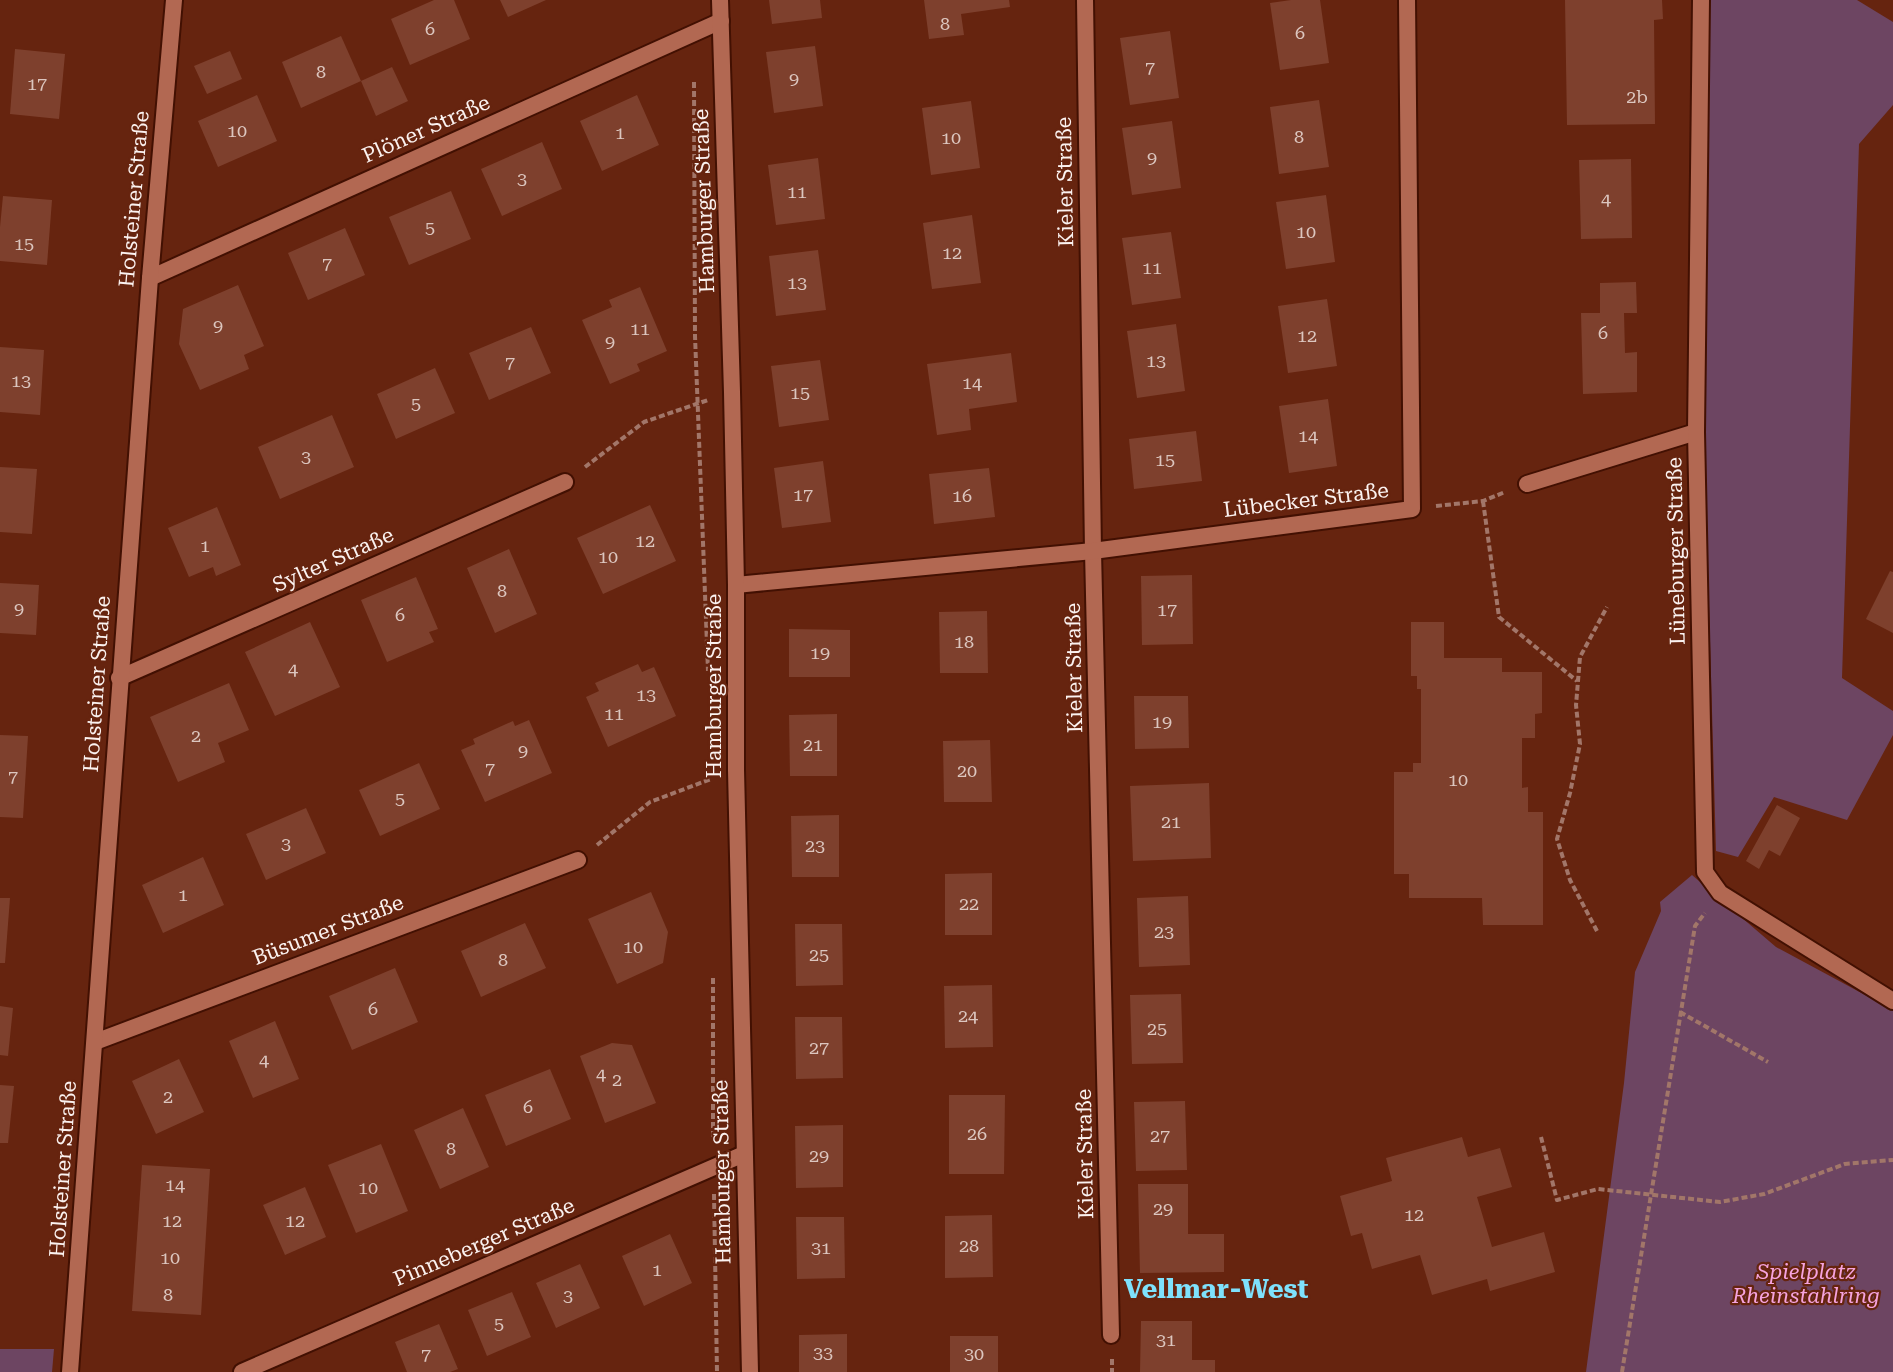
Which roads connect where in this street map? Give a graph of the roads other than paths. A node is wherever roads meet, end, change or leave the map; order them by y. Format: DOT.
graph roads {
  1 [pos="174,0"];
  2 [pos="720,0"];
  3 [pos="1085,0"];
  4 [pos="1407,0"];
  5 [pos="1701,0"];
  6 [pos="721,21"];
  7 [pos="150,278"];
  8 [pos="1696,432"];
  9 [pos="565,482"];
  10 [pos="1527,484"];
  11 [pos="1094,551"];
  12 [pos="736,585"];
  13 [pos="120,678"];
  14 [pos="578,860"];
  15 [pos="1893,1001"];
  16 [pos="95,1042"];
  17 [pos="744,1154"];
  18 [pos="1111,1335"];
  19 [pos="70,1372"];
  20 [pos="242,1372"];
  21 [pos="750,1372"];
  1 -- 7 [label="street, Holsteiner Straße"];
  2 -- 6 [label="street, Hamburger Straße"];
  3 -- 11 [label="street, Kieler Straße"];
  4 -- 11 [label="street, Lübecker Straße"];
  5 -- 8 [label="street, Lüneburger Straße"];
  6 -- 7 [label="street, Plöner Straße"];
  6 -- 12 [label="street, Hamburger Straße"];
  7 -- 13 [label="street, Holsteiner Straße"];
  8 -- 10 [label="street"];
  8 -- 15 [label="street, Lüneburger Straße"];
  9 -- 13 [label="street, Sylter Straße"];
  11 -- 12 [label="street, Lübecker Straße"];
  11 -- 18 [label="street, Kieler Straße"];
  12 -- 17 [label="street, Hamburger Straße"];
  13 -- 16 [label="street, Holsteiner Straße"];
  14 -- 16 [label="street, Büsumer Straße"];
  16 -- 19 [label="street, Holsteiner Straße"];
  17 -- 20 [label="street, Pinneberger Straße"];
  17 -- 21 [label="street, Hamburger Straße"];
}
